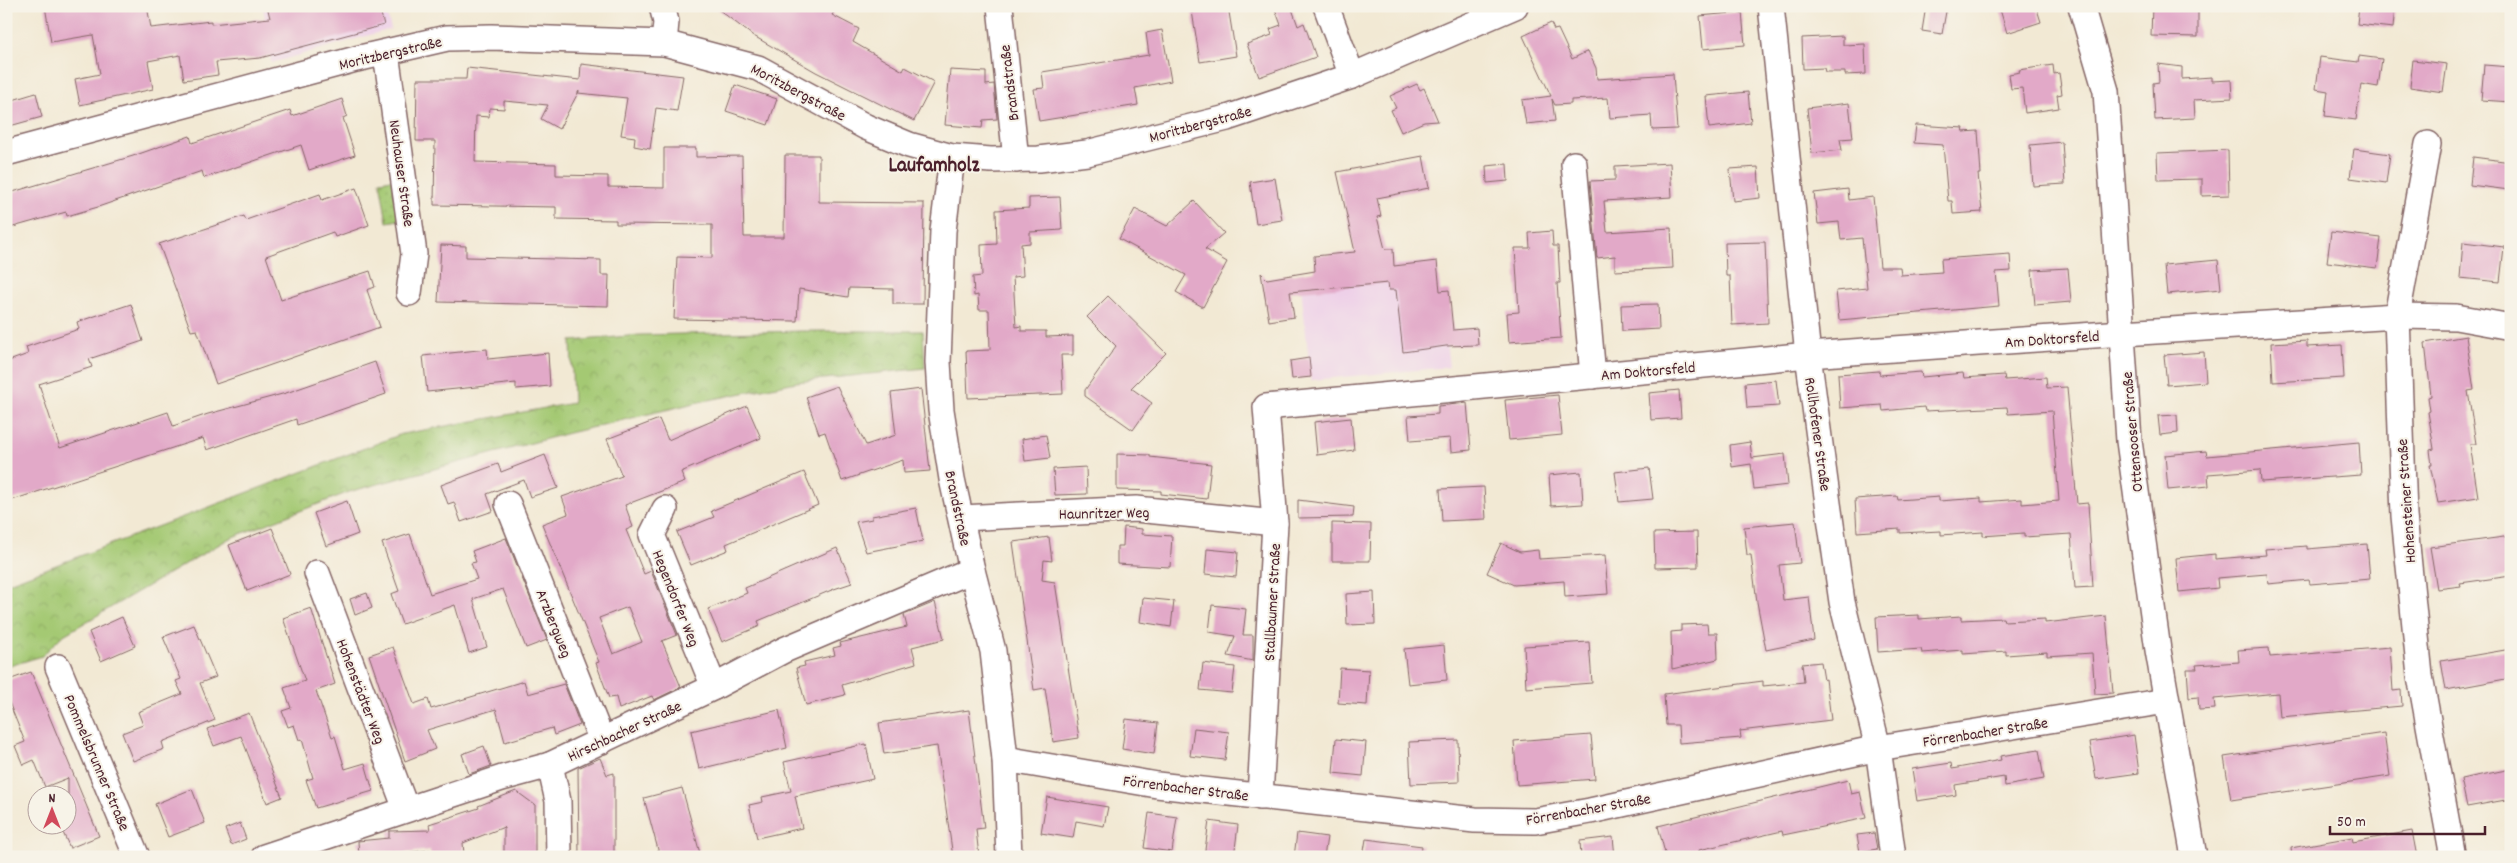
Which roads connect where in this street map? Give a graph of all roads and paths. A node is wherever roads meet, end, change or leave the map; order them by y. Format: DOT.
graph roads {
  1 [pos="662,6"];
  2 [pos="1000,6"];
  3 [pos="1326,6"];
  4 [pos="1515,6"];
  5 [pos="1771,6"];
  6 [pos="2081,6"];
  7 [pos="664,43"];
  8 [pos="386,52"];
  9 [pos="1352,76"];
  10 [pos="2428,144"];
  11 [pos="6,152"];
  12 [pos="952,157"];
  13 [pos="1016,160"];
  14 [pos="1574,164"];
  15 [pos="409,293"];
  16 [pos="2397,316"];
  17 [pos="2511,327"];
  18 [pos="2123,333"];
  19 [pos="1808,355"];
  20 [pos="1593,376"];
  21 [pos="1266,407"];
  22 [pos="508,504"];
  23 [pos="665,509"];
  24 [pos="962,518"];
  25 [pos="1275,523"];
  26 [pos="972,570"];
  27 [pos="317,573"];
  28 [pos="58,667"];
  29 [pos="714,687"];
  30 [pos="2166,701"];
  31 [pos="602,741"];
  32 [pos="1878,748"];
  33 [pos="1005,759"];
  34 [pos="550,765"];
  35 [pos="1260,797"];
  36 [pos="406,809"];
  37 [pos="137,857"];
  38 [pos="264,857"];
  39 [pos="559,857"];
  40 [pos="1009,857"];
  41 [pos="1894,857"];
  42 [pos="2194,857"];
  43 [pos="2453,857"];
  1 -- 7 [label="street"];
  2 -- 13 [label="street, Brandstraße"];
  3 -- 9 [label="street"];
  4 -- 9 [label="street, Moritzbergstraße"];
  5 -- 19 [label="street, Rollhofener Straße"];
  6 -- 18 [label="street, Ottensooser Straße"];
  7 -- 8 [label="street, Moritzbergstraße"];
  7 -- 12 [label="street, Moritzbergstraße"];
  8 -- 11 [label="street, Moritzbergstraße"];
  8 -- 15 [label="street, Neuhauser Straße"];
  9 -- 13 [label="street, Moritzbergstraße"];
  10 -- 16 [label="street, Hohensteiner Straße"];
  12 -- 13 [label="street, Moritzbergstraße"];
  12 -- 24 [label="street, Brandstraße"];
  14 -- 20 [label="street, Am Doktorsfeld"];
  16 -- 17 [label="street, Am Doktorsfeld"];
  16 -- 18 [label="street, Am Doktorsfeld"];
  16 -- 43 [label="street, Hohensteiner Straße"];
  18 -- 19 [label="street, Am Doktorsfeld"];
  18 -- 30 [label="street, Ottensooser Straße"];
  19 -- 20 [label="street, Am Doktorsfeld"];
  19 -- 32 [label="street, Rollhofener Straße"];
  20 -- 21 [label="street, Am Doktorsfeld"];
  21 -- 25 [label="street, Stallbaumer Straße"];
  22 -- 31 [label="street, Arzbergweg"];
  23 -- 29 [label="street, Hegendorfer Weg"];
  24 -- 25 [label="street, Haunritzer Weg"];
  24 -- 26 [label="street, Brandstraße"];
  25 -- 35 [label="street, Stallbaumer Straße"];
  26 -- 29 [label="street, Hirschbacher Straße"];
  26 -- 33 [label="street, Brandstraße"];
  27 -- 36 [label="street, Hohenstädter Weg"];
  28 -- 37 [label="street, Pommelsbrunner Straße"];
  29 -- 31 [label="street, Hirschbacher Straße"];
  30 -- 32 [label="street, Förrenbacher Straße"];
  30 -- 42 [label="street, Ottensooser Straße"];
  31 -- 34 [label="street, Hirschbacher Straße"];
  32 -- 35 [label="street, Förrenbacher Straße"];
  32 -- 41 [label="street, Rollhofener Straße"];
  33 -- 35 [label="street, Förrenbacher Straße"];
  33 -- 40 [label="street, Brandstraße"];
  34 -- 36 [label="street, Hirschbacher Straße"];
  34 -- 39 [label="street"];
  36 -- 38 [label="street, Hirschbacher Straße"];
}
